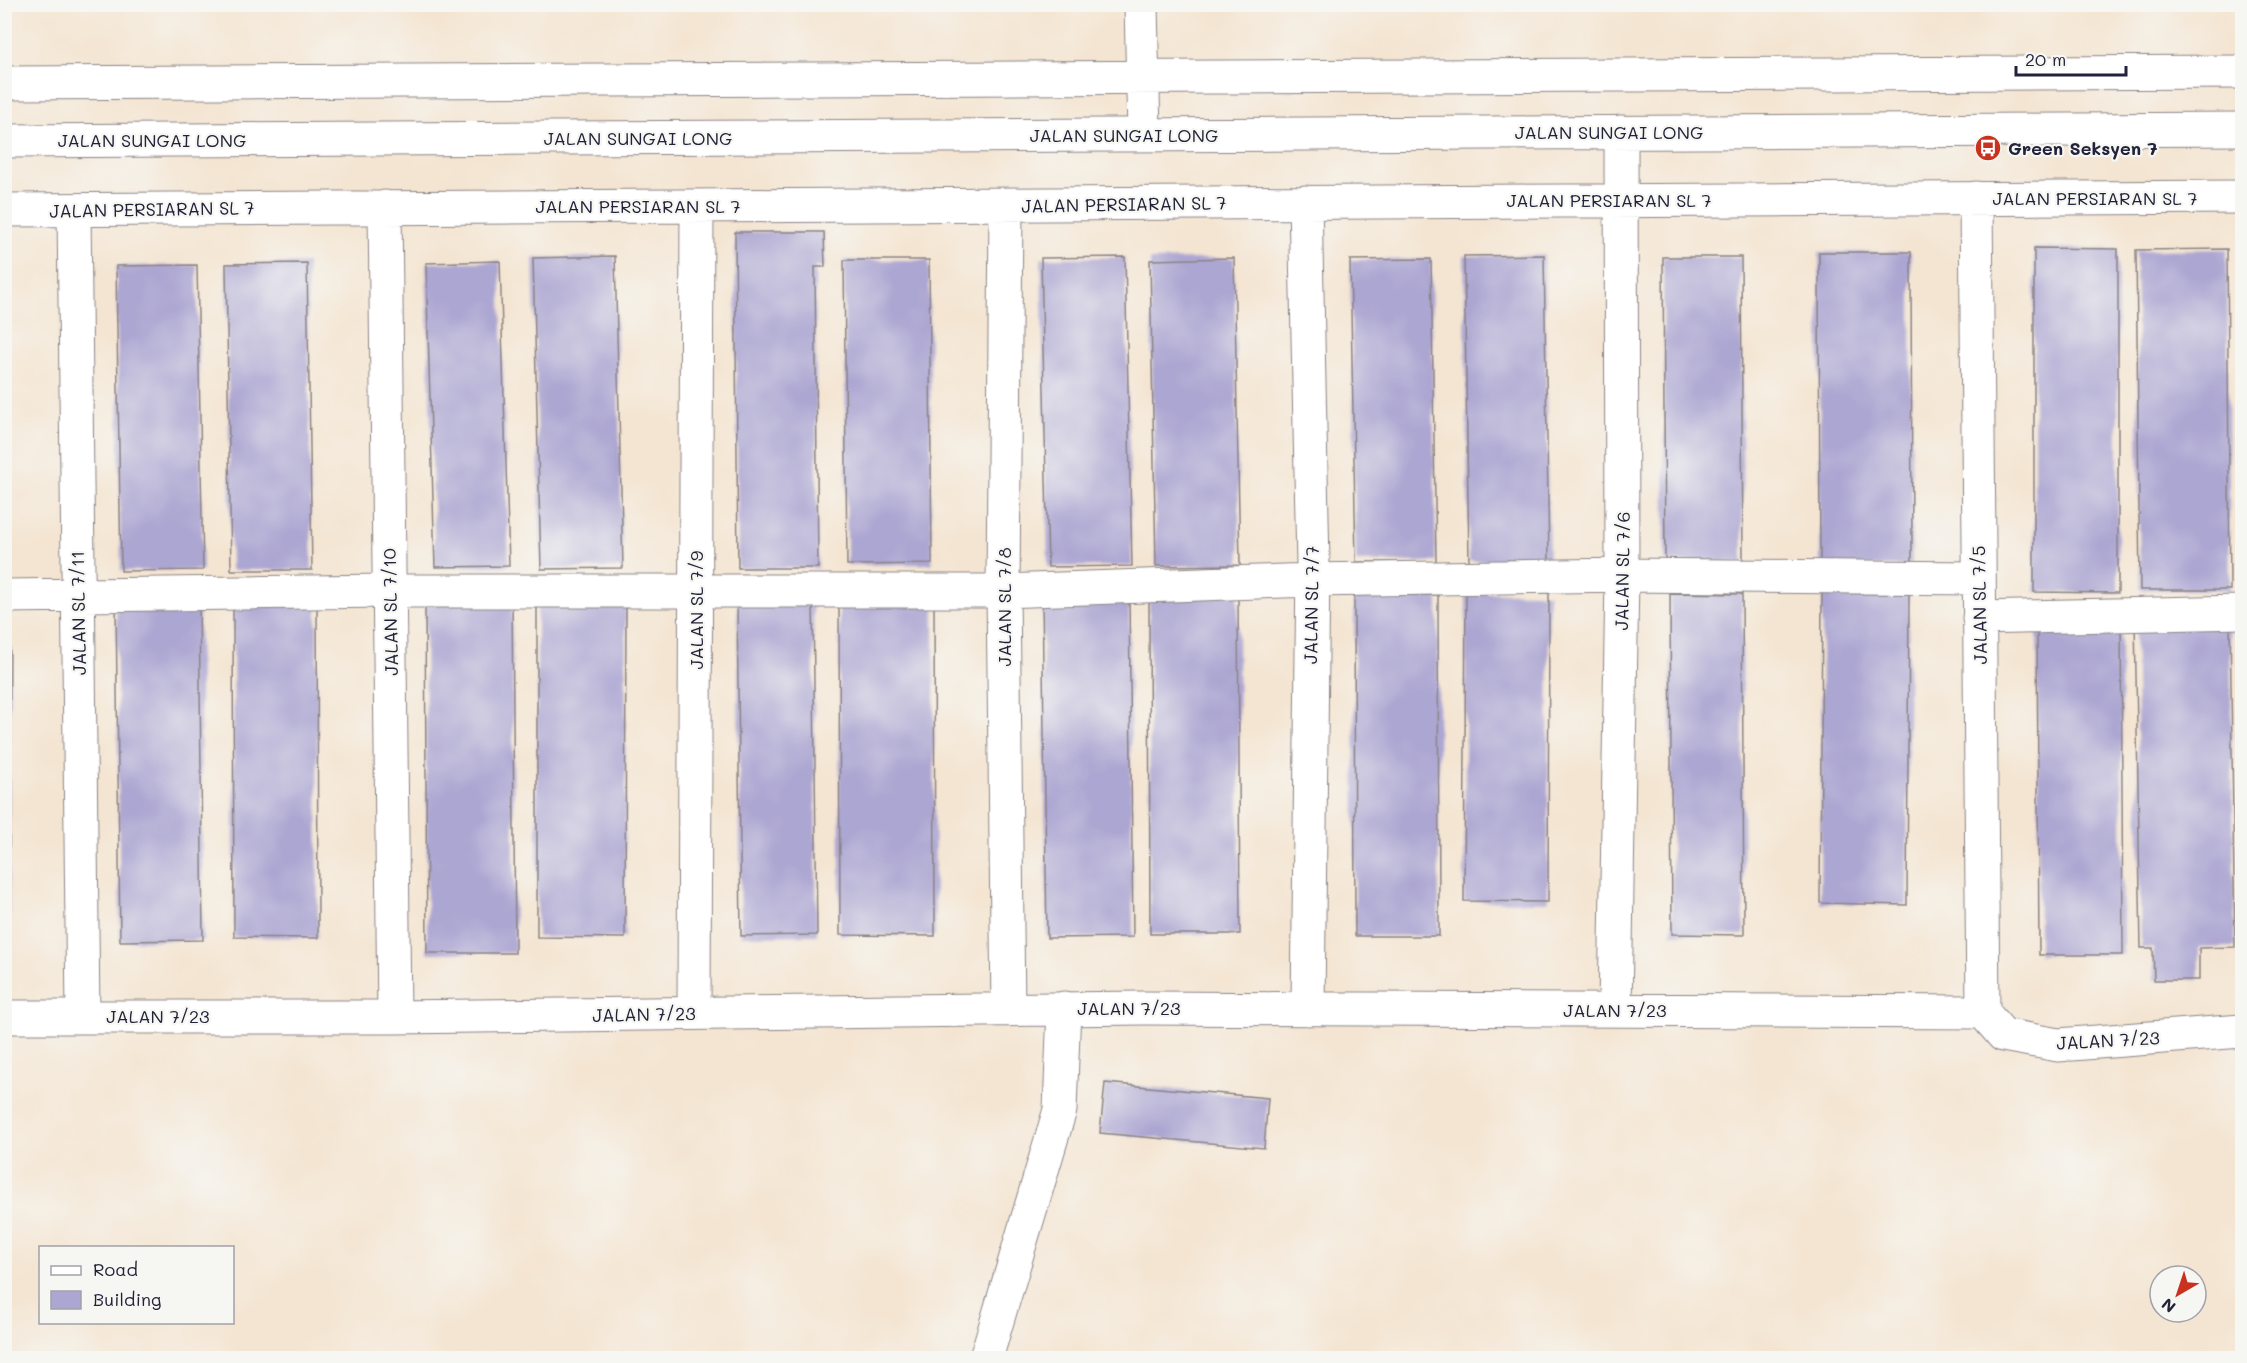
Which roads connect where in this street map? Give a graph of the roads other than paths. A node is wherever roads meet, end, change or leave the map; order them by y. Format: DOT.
graph roads {
  1 [pos="1141,4"];
  2 [pos="2242,72"];
  3 [pos="1142,77"];
  4 [pos="4,83"];
  5 [pos="2242,129"];
  6 [pos="1622,132"];
  7 [pos="1144,135"];
  8 [pos="4,141"];
  9 [pos="2242,197"];
  10 [pos="1976,198"];
  11 [pos="1623,199"];
  12 [pos="1305,202"];
  13 [pos="1006,205"];
  14 [pos="697,206"];
  15 [pos="385,207"];
  16 [pos="4,210"];
  17 [pos="74,210"];
  18 [pos="1622,575"];
  19 [pos="1978,578"];
  20 [pos="1311,580"];
  21 [pos="389,591"];
  22 [pos="696,591"];
  23 [pos="1003,591"];
  24 [pos="78,595"];
  25 [pos="4,596"];
  26 [pos="2242,612"];
  27 [pos="1979,618"];
  28 [pos="1065,1008"];
  29 [pos="1008,1009"];
  30 [pos="1308,1009"];
  31 [pos="1614,1010"];
  32 [pos="1983,1012"];
  33 [pos="694,1013"];
  34 [pos="83,1016"];
  35 [pos="4,1017"];
  36 [pos="394,1017"];
  37 [pos="2242,1031"];
  38 [pos="986,1359"];
  1 -- 3 [label="street"];
  2 -- 3 [label="street"];
  3 -- 4 [label="street"];
  3 -- 7 [label="street"];
  5 -- 6 [label="street, JALAN SUNGAI LONG"];
  6 -- 7 [label="street, JALAN SUNGAI LONG"];
  6 -- 11 [label="street, JALAN SL 7/6"];
  7 -- 8 [label="street, JALAN SUNGAI LONG"];
  9 -- 10 [label="street, JALAN PERSIARAN SL 7"];
  10 -- 11 [label="street, JALAN PERSIARAN SL 7"];
  10 -- 19 [label="street, JALAN SL 7/5"];
  11 -- 12 [label="street, JALAN PERSIARAN SL 7"];
  11 -- 18 [label="street, JALAN SL 7/6"];
  12 -- 13 [label="street, JALAN PERSIARAN SL 7"];
  12 -- 20 [label="street, JALAN SL 7/7"];
  13 -- 14 [label="street, JALAN PERSIARAN SL 7"];
  13 -- 23 [label="street, JALAN SL 7/8"];
  14 -- 15 [label="street, JALAN PERSIARAN SL 7"];
  14 -- 22 [label="street, JALAN SL 7/9"];
  15 -- 17 [label="street, JALAN PERSIARAN SL 7"];
  15 -- 21 [label="street, JALAN SL 7/10"];
  16 -- 17 [label="street, JALAN PERSIARAN SL 7"];
  17 -- 24 [label="street, JALAN SL 7/11"];
  18 -- 19 [label="street"];
  18 -- 20 [label="street"];
  18 -- 31 [label="street, JALAN SL 7/6"];
  19 -- 27 [label="street, JALAN SL 7/5"];
  20 -- 23 [label="street"];
  20 -- 30 [label="street, JALAN SL 7/7"];
  21 -- 22 [label="street"];
  21 -- 24 [label="street"];
  21 -- 36 [label="street, JALAN SL 7/10"];
  22 -- 23 [label="street"];
  22 -- 33 [label="street, JALAN SL 7/9"];
  23 -- 29 [label="street, JALAN SL 7/8"];
  24 -- 25 [label="street"];
  24 -- 34 [label="street, JALAN SL 7/11"];
  26 -- 27 [label="street"];
  27 -- 32 [label="street, JALAN SL 7/5"];
  28 -- 29 [label="street, JALAN 7/23"];
  28 -- 30 [label="street, JALAN 7/23"];
  28 -- 38 [label="street"];
  29 -- 33 [label="street, JALAN 7/23"];
  30 -- 31 [label="street, JALAN 7/23"];
  31 -- 32 [label="street, JALAN 7/23"];
  32 -- 37 [label="street, JALAN 7/23"];
  33 -- 36 [label="street, JALAN 7/23"];
  34 -- 35 [label="street, JALAN 7/23"];
  34 -- 36 [label="street, JALAN 7/23"];
}
